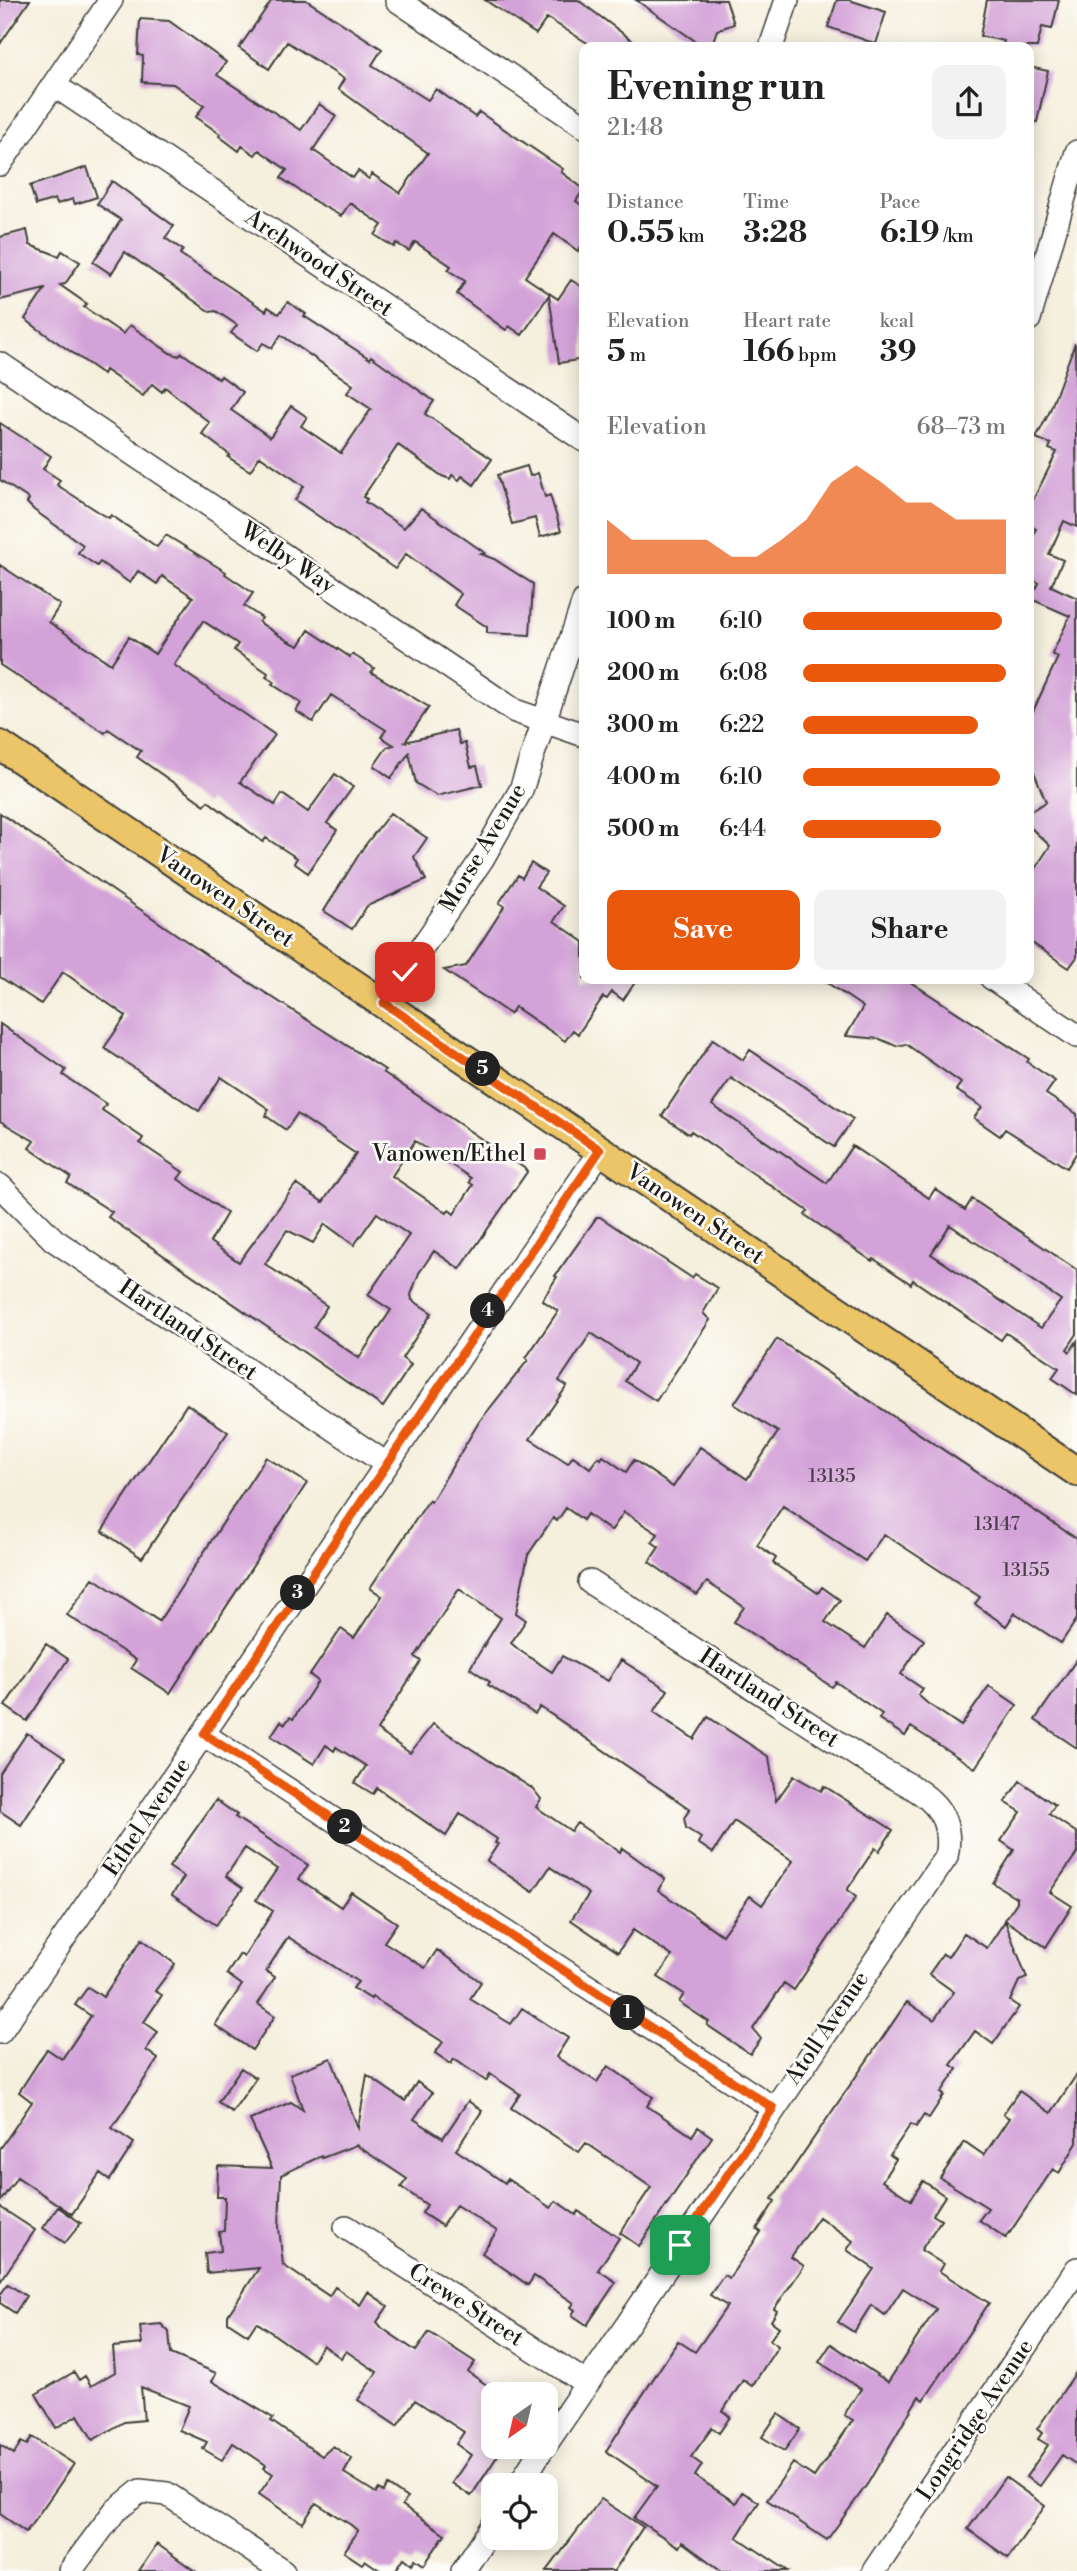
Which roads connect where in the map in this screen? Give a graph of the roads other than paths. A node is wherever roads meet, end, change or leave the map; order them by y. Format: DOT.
graph roads {
  1 [pos="111,0"];
  2 [pos="397,0"];
  3 [pos="787,0"];
  4 [pos="773,42"];
  5 [pos="54,85"];
  6 [pos="579,123"];
  7 [pos="1077,152"];
  8 [pos="0,164"];
  9 [pos="1034,302"];
  10 [pos="0,364"];
  11 [pos="579,437"];
  12 [pos="579,617"];
  13 [pos="545,722"];
  14 [pos="579,733"];
  15 [pos="0,745"];
  16 [pos="1001,984"];
  17 [pos="384,1003"];
  18 [pos="1077,1035"];
  19 [pos="600,1150"];
  20 [pos="0,1186"];
  21 [pos="385,1463"];
  22 [pos="1077,1472"];
  23 [pos="590,1582"];
  24 [pos="204,1734"];
  25 [pos="944,1817"];
  26 [pos="0,2032"];
  27 [pos="773,2108"];
  28 [pos="346,2227"];
  29 [pos="1077,2269"];
  30 [pos="586,2383"];
  31 [pos="558,2425"];
  32 [pos="481,2544"];
  33 [pos="70,2571"];
  34 [pos="283,2571"];
  35 [pos="463,2571"];
  36 [pos="874,2571"];
  1 -- 5 [label="street"];
  2 -- 6 [label="street"];
  3 -- 4 [label="street"];
  5 -- 8 [label="street"];
  5 -- 11 [label="street, Archwood Street"];
  7 -- 9 [label="street"];
  10 -- 13 [label="street, Welby Way"];
  12 -- 13 [label="street, Morse Avenue"];
  13 -- 14 [label="street, Welby Way"];
  13 -- 17 [label="street, Morse Avenue"];
  15 -- 17 [label="main road, Vanowen Street"];
  16 -- 18 [label="street"];
  17 -- 19 [label="main road, Vanowen Street"];
  19 -- 21 [label="street, Ethel Avenue"];
  19 -- 22 [label="main road, Vanowen Street"];
  20 -- 21 [label="street, Hartland Street"];
  21 -- 24 [label="street, Ethel Avenue"];
  23 -- 25 [label="street, Hartland Street"];
  24 -- 26 [label="street, Ethel Avenue"];
  24 -- 27 [label="street"];
  25 -- 27 [label="street, Atoll Avenue"];
  27 -- 30 [label="street, Atoll Avenue"];
  28 -- 30 [label="street, Crewe Street"];
  29 -- 36 [label="street, Longridge Avenue"];
  30 -- 31 [label="street, Atoll Avenue"];
  32 -- 35 [label="street"];
  33 -- 34 [label="street"];
}
